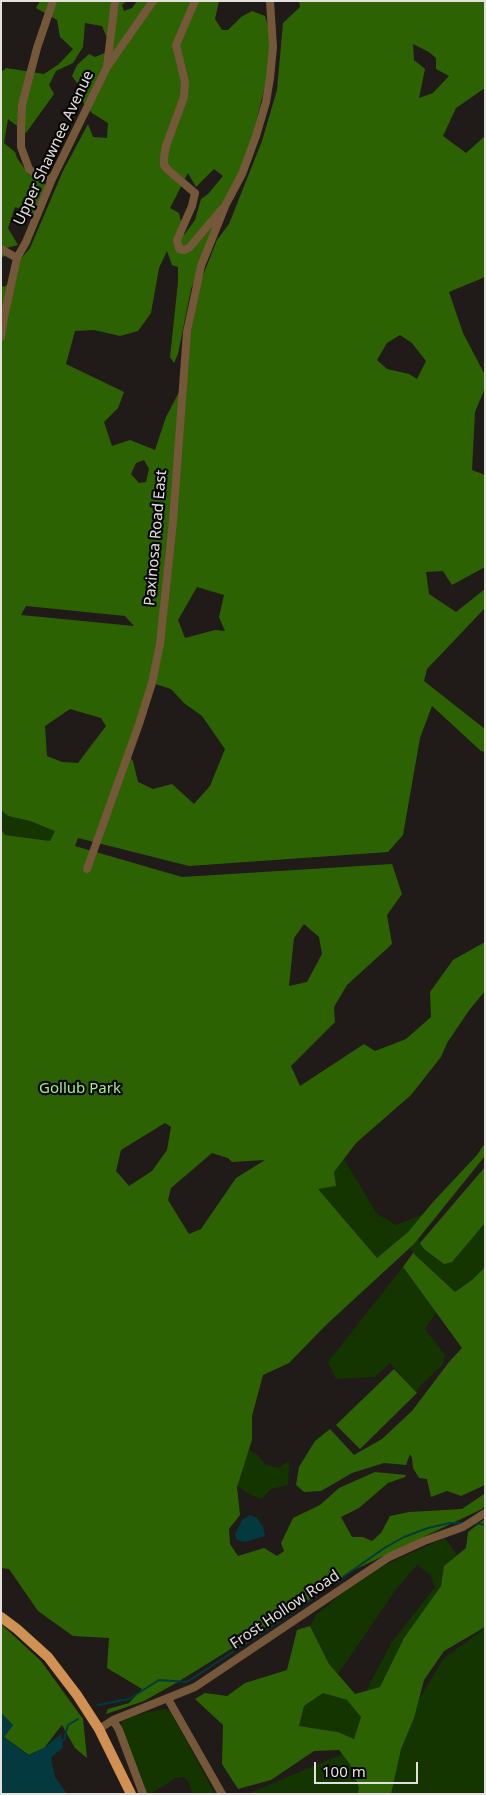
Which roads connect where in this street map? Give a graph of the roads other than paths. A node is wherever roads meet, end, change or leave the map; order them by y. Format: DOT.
graph roads {
  1 [pos="53,1"];
  2 [pos="115,1"];
  3 [pos="152,1"];
  4 [pos="195,1"];
  5 [pos="270,1"];
  6 [pos="107,67"];
  7 [pos="52,179"];
  8 [pos="226,204"];
  9 [pos="1,249"];
  10 [pos="17,258"];
  11 [pos="1,337"];
  12 [pos="87,868"];
  13 [pos="482,1515"];
  14 [pos="1,1617"];
  15 [pos="168,1699"];
  16 [pos="113,1720"];
  17 [pos="99,1729"];
  18 [pos="131,1794"];
  19 [pos="143,1794"];
  20 [pos="222,1794"];
  1 -- 7 [label="street"];
  2 -- 6 [label="street"];
  3 -- 6 [label="street, Upper Shawnee Avenue"];
  4 -- 8 [label="street, Paxinosa Road East"];
  5 -- 8 [label="street, Paxinosa Road East"];
  6 -- 7 [label="street, Upper Shawnee Avenue"];
  7 -- 10 [label="street, Upper Shawnee Avenue"];
  8 -- 12 [label="street, Paxinosa Road East"];
  9 -- 10 [label="street"];
  10 -- 11 [label="street, Upper Shawnee Avenue"];
  13 -- 15 [label="street, Frost Hollow Road"];
  14 -- 17 [label="main road"];
  15 -- 16 [label="street, Frost Hollow Road"];
  15 -- 20 [label="street"];
  16 -- 17 [label="street, Frost Hollow Road"];
  16 -- 19 [label="street"];
  17 -- 18 [label="main road"];
}
